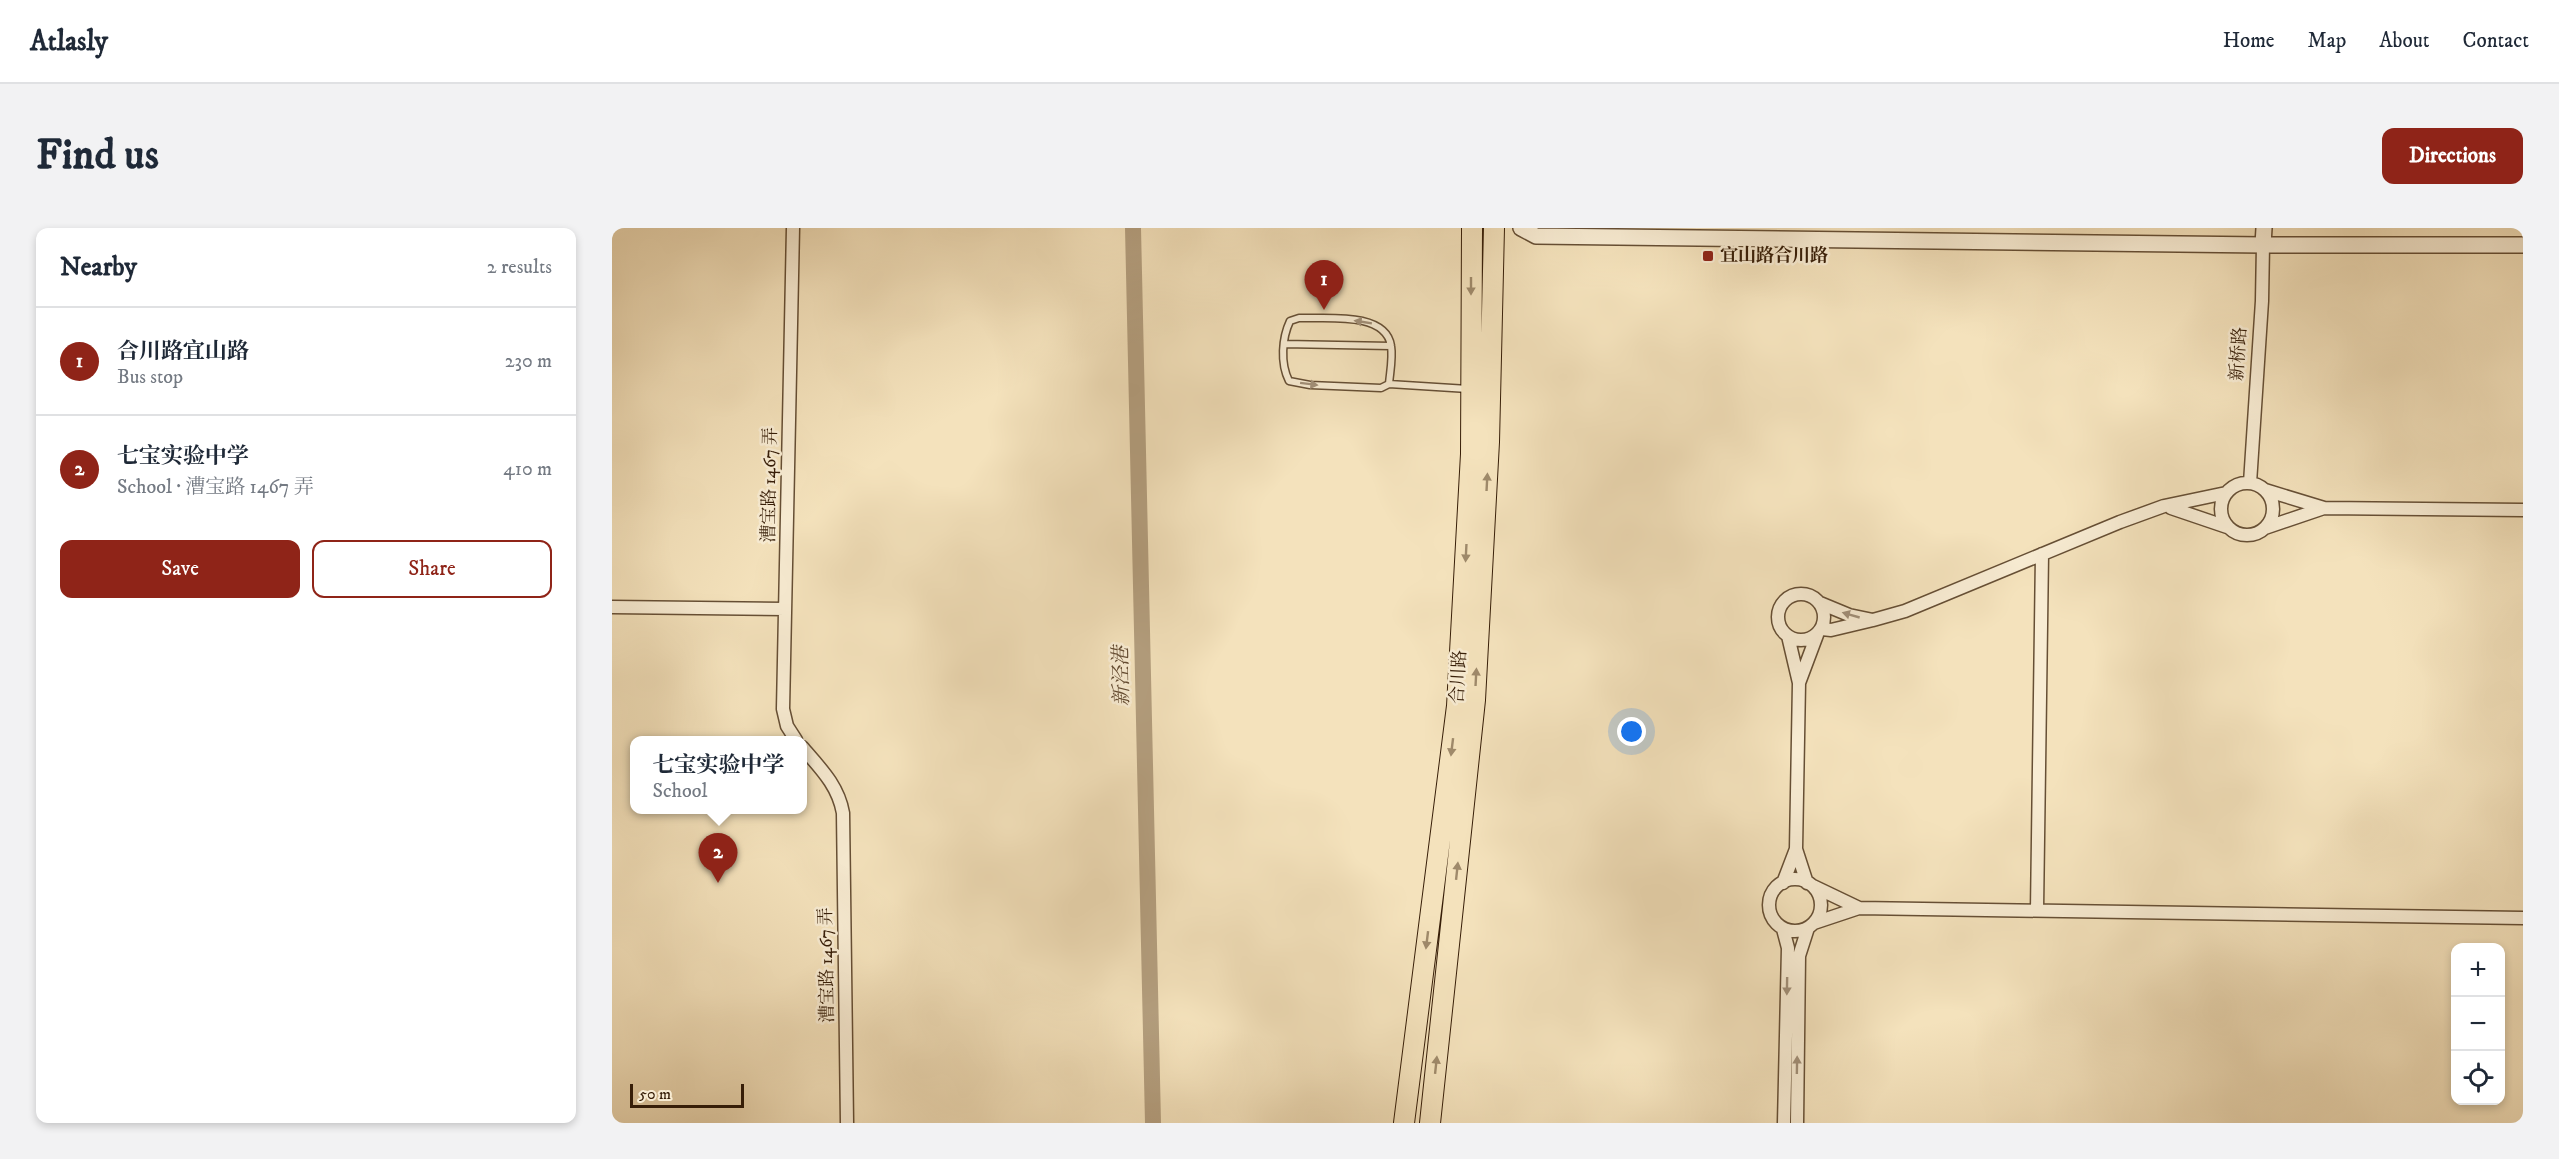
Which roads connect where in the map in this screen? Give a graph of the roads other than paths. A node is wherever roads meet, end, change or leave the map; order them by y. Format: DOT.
graph roads {
  1 [pos="793,228"];
  2 [pos="1472,228"];
  3 [pos="1494,228"];
  4 [pos="1521,228"];
  5 [pos="2264,228"];
  6 [pos="2263,245"];
  7 [pos="2523,245"];
  8 [pos="1284,344"];
  9 [pos="1391,346"];
  10 [pos="1389,384"];
  11 [pos="1471,389"];
  12 [pos="2250,483"];
  13 [pos="2265,490"];
  14 [pos="2226,493"];
  15 [pos="2164,507"];
  16 [pos="2324,508"];
  17 [pos="2523,510"];
  18 [pos="2227,527"];
  19 [pos="2265,528"];
  20 [pos="2042,554"];
  21 [pos="1820,603"];
  22 [pos="612,607"];
  23 [pos="785,609"];
  24 [pos="1873,620"];
  25 [pos="1819,632"];
  26 [pos="1788,636"];
  27 [pos="1799,683"];
  28 [pos="793,736"];
  29 [pos="807,753"];
  30 [pos="1796,849"];
  31 [pos="1783,883"];
  32 [pos="1809,884"];
  33 [pos="1859,908"];
  34 [pos="2037,910"];
  35 [pos="2520,916"];
  36 [pos="1811,925"];
  37 [pos="1783,928"];
  38 [pos="847,1123"];
  39 [pos="1404,1123"];
  40 [pos="1430,1123"];
  41 [pos="1784,1123"];
  42 [pos="1797,1123"];
  1 -- 23 [label="street, 漕宝路 1467 弄"];
  2 -- 11 [label="main road, 合川路, one-way"];
  40 -- 3 [label="main road, 合川路, one-way"];
  4 -- 6 [label="street"];
  5 -- 6 [label="street, 新桥路"];
  6 -- 7 [label="street"];
  6 -- 12 [label="street, 新桥路"];
  8 -- 9 [label="lane"];
  9 -- 8 [label="lane, one-way"];
  8 -- 10 [label="lane, one-way"];
  9 -- 10 [label="lane"];
  10 -- 11 [label="lane"];
  11 -- 39 [label="main road, 合川路, one-way"];
  12 -- 13 [label="street"];
  12 -- 14 [label="street"];
  13 -- 16 [label="street"];
  13 -- 19 [label="street"];
  14 -- 15 [label="street"];
  14 -- 18 [label="street"];
  15 -- 18 [label="street"];
  15 -- 20 [label="street"];
  16 -- 17 [label="street"];
  16 -- 19 [label="street"];
  18 -- 19 [label="street"];
  20 -- 24 [label="street"];
  20 -- 34 [label="street"];
  24 -- 21 [label="street, one-way"];
  21 -- 25 [label="street"];
  21 -- 26 [label="street"];
  22 -- 23 [label="street"];
  23 -- 28 [label="street, 漕宝路 1467 弄"];
  24 -- 25 [label="street"];
  25 -- 26 [label="street"];
  25 -- 27 [label="street"];
  26 -- 27 [label="street"];
  27 -- 30 [label="street"];
  29 -- 38 [label="street, 漕宝路 1467 弄"];
  30 -- 31 [label="street"];
  30 -- 32 [label="street"];
  31 -- 32 [label="street"];
  31 -- 37 [label="street"];
  32 -- 33 [label="street"];
  32 -- 36 [label="street"];
  33 -- 34 [label="street"];
  33 -- 36 [label="street"];
  34 -- 35 [label="street"];
  36 -- 37 [label="street"];
  42 -- 36 [label="street, one-way"];
  37 -- 41 [label="street, one-way"];
}
